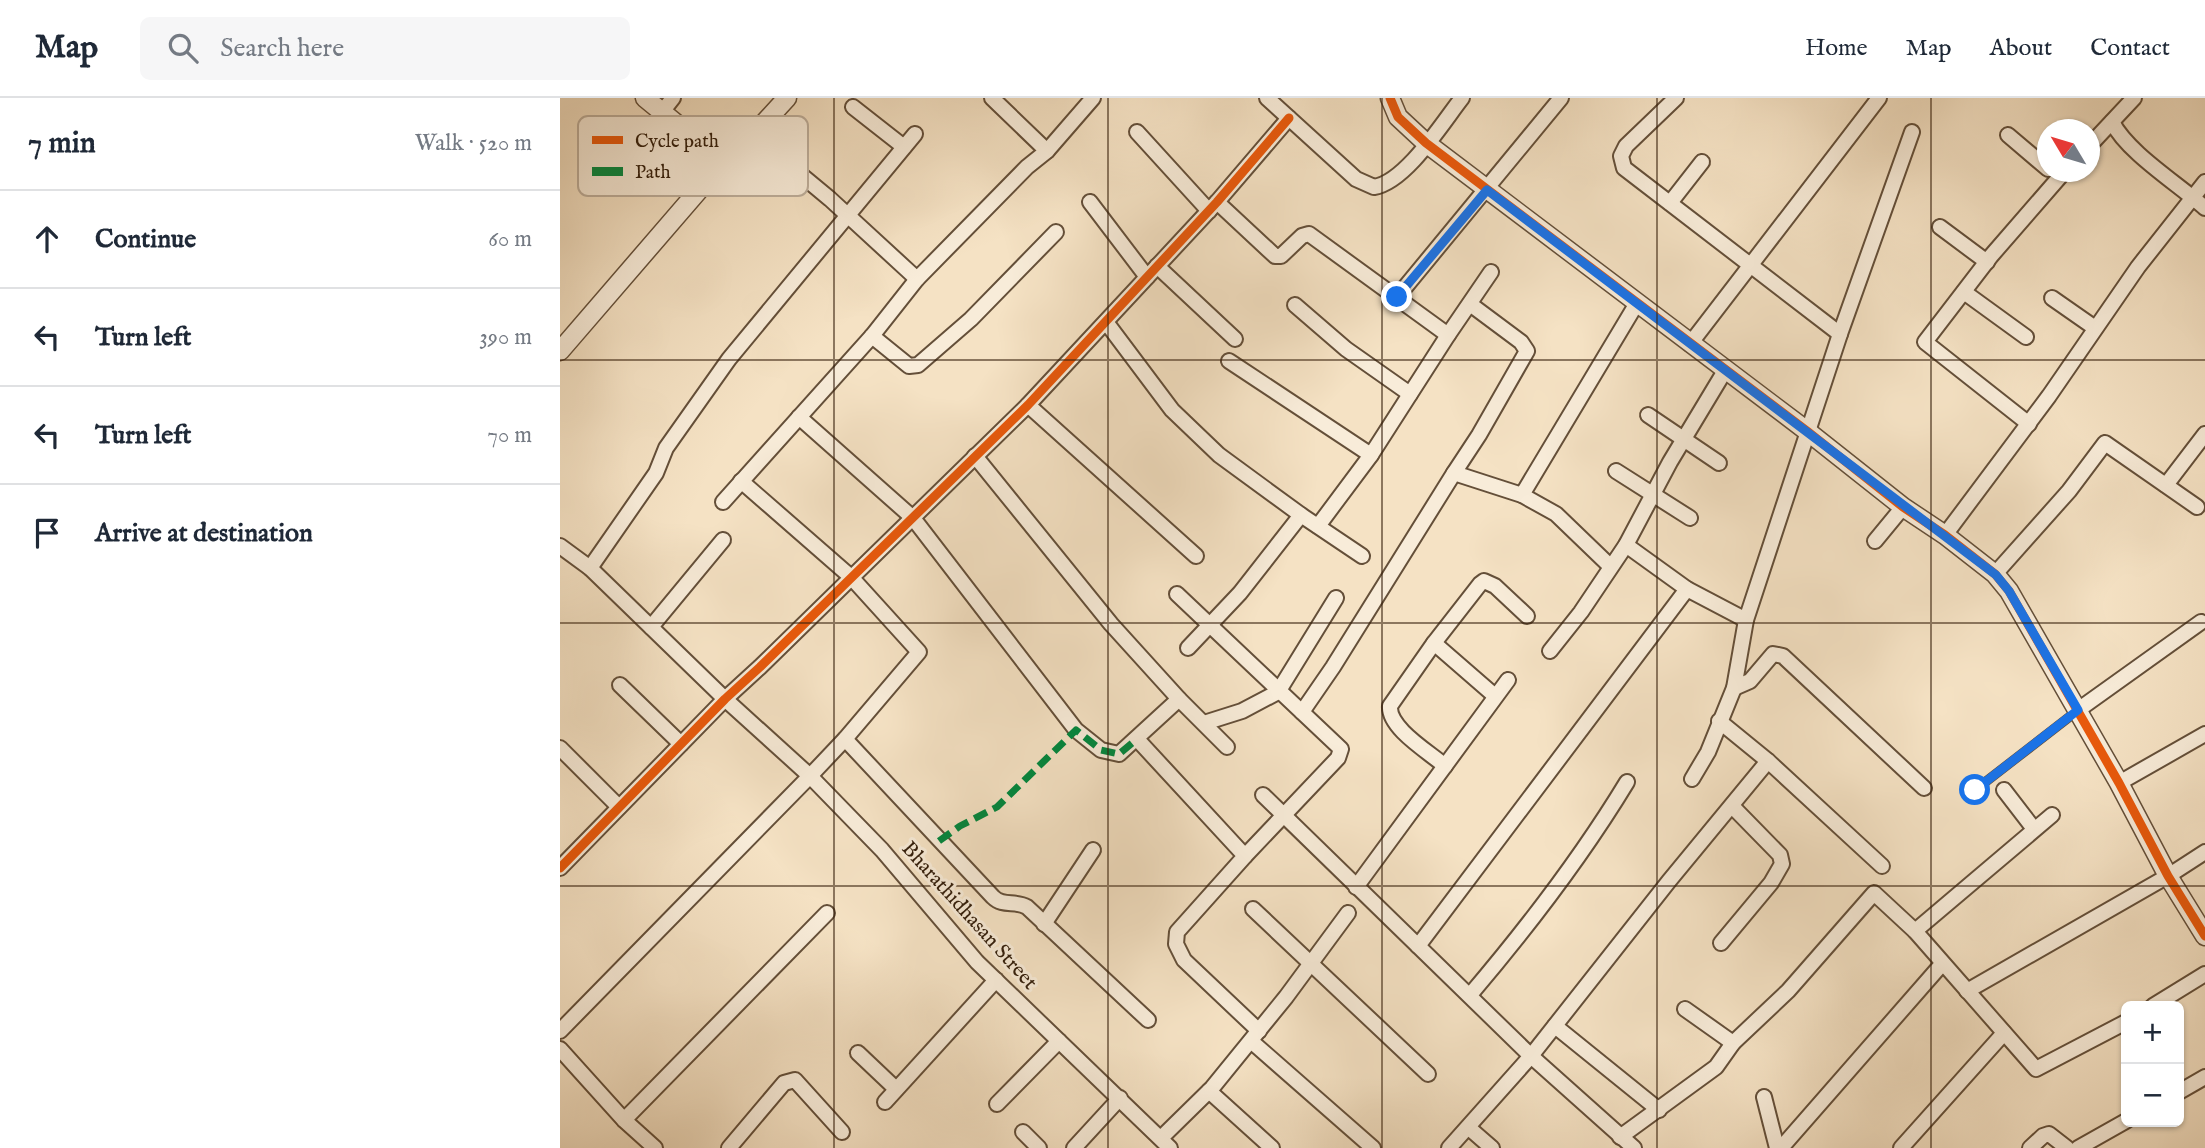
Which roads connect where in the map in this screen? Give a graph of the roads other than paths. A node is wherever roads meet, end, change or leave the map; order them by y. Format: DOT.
graph roads {
  1 [pos="645,98"];
  2 [pos="787,98"];
  3 [pos="992,98"];
  4 [pos="1093,98"];
  5 [pos="1267,98"];
  6 [pos="1390,98"];
  7 [pos="1462,98"];
  8 [pos="1561,98"];
  9 [pos="1676,98"];
  10 [pos="1879,98"];
  11 [pos="2134,98"];
  12 [pos="667,105"];
  13 [pos="853,107"];
  14 [pos="770,116"];
  15 [pos="1289,118"];
  16 [pos="2112,122"];
  17 [pos="1137,132"];
  18 [pos="1912,132"];
  19 [pos="915,134"];
  20 [pos="2008,135"];
  21 [pos="2100,135"];
  22 [pos="1426,143"];
  23 [pos="904,147"];
  24 [pos="1047,151"];
  25 [pos="2037,158"];
  26 [pos="1702,162"];
  27 [pos="808,181"];
  28 [pos="2047,182"];
  29 [pos="2205,182"];
  30 [pos="1487,190"];
  31 [pos="694,196"];
  32 [pos="2192,197"];
  33 [pos="1090,202"];
  34 [pos="1670,203"];
  35 [pos="1213,206"];
  36 [pos="2205,208"];
  37 [pos="849,216"];
  38 [pos="1940,227"];
  39 [pos="1056,232"];
  40 [pos="1987,262"];
  41 [pos="1157,266"];
  42 [pos="1751,266"];
  43 [pos="1491,272"];
  44 [pos="1147,277"];
  45 [pos="917,279"];
  46 [pos="1964,292"];
  47 [pos="1397,297"];
  48 [pos="2052,298"];
  49 [pos="1637,303"];
  50 [pos="1470,304"];
  51 [pos="1295,306"];
  52 [pos="1106,322"];
  53 [pos="2095,328"];
  54 [pos="1840,334"];
  55 [pos="1448,335"];
  56 [pos="872,336"];
  57 [pos="2026,337"];
  58 [pos="1235,339"];
  59 [pos="1690,344"];
  60 [pos="560,351"];
  61 [pos="1229,361"];
  62 [pos="1726,369"];
  63 [pos="1410,394"];
  64 [pos="1028,405"];
  65 [pos="1648,415"];
  66 [pos="799,417"];
  67 [pos="2029,424"];
  68 [pos="1807,431"];
  69 [pos="2205,435"];
  70 [pos="1684,439"];
  71 [pos="1371,455"];
  72 [pos="975,456"];
  73 [pos="1719,463"];
  74 [pos="1616,471"];
  75 [pos="1454,473"];
  76 [pos="741,481"];
  77 [pos="2166,485"];
  78 [pos="1522,495"];
  79 [pos="1653,495"];
  80 [pos="723,502"];
  81 [pos="1903,507"];
  82 [pos="2197,507"];
  83 [pos="1301,515"];
  84 [pos="913,518"];
  85 [pos="1690,519"];
  86 [pos="1318,526"];
  87 [pos="1945,535"];
  88 [pos="723,540"];
  89 [pos="1875,541"];
  90 [pos="1626,545"];
  91 [pos="560,546"];
  92 [pos="1196,556"];
  93 [pos="1362,556"];
  94 [pos="1610,566"];
  95 [pos="590,568"];
  96 [pos="1996,575"];
  97 [pos="851,577"];
  98 [pos="1687,589"];
  99 [pos="1177,594"];
  100 [pos="1336,598"];
  101 [pos="1527,616"];
  102 [pos="1746,620"];
  103 [pos="2201,622"];
  104 [pos="1211,625"];
  105 [pos="651,627"];
  106 [pos="1434,643"];
  107 [pos="1188,649"];
  108 [pos="1550,651"];
  109 [pos="1508,680"];
  110 [pos="620,685"];
  111 [pos="1734,688"];
  112 [pos="1278,692"];
  113 [pos="1495,696"];
  114 [pos="724,699"];
  115 [pos="1179,699"];
  116 [pos="2078,710"];
  117 [pos="1302,712"];
  118 [pos="1719,721"];
  119 [pos="1204,723"];
  120 [pos="2205,734"];
  121 [pos="1137,738"];
  122 [pos="845,739"];
  123 [pos="681,744"];
  124 [pos="1227,747"];
  125 [pos="560,748"];
  126 [pos="1768,761"];
  127 [pos="1446,766"];
  128 [pos="810,776"];
  129 [pos="1692,779"];
  130 [pos="1627,782"];
  131 [pos="2119,783"];
  132 [pos="1924,788"];
  133 [pos="1975,790"];
  134 [pos="2004,790"];
  135 [pos="1263,794"];
  136 [pos="1732,806"];
  137 [pos="620,807"];
  138 [pos="1283,815"];
  139 [pos="2052,815"];
  140 [pos="2034,830"];
  141 [pos="1093,849"];
  142 [pos="2205,852"];
  143 [pos="1245,856"];
  144 [pos="1882,866"];
  145 [pos="560,868"];
  146 [pos="2168,876"];
  147 [pos="1356,887"];
  148 [pos="1252,909"];
  149 [pos="827,913"];
  150 [pos="1348,914"];
  151 [pos="1044,924"];
  152 [pos="1915,931"];
  153 [pos="2205,936"];
  154 [pos="1721,943"];
  155 [pos="1418,946"];
  156 [pos="1310,962"];
  157 [pos="1942,964"];
  158 [pos="2205,974"];
  159 [pos="996,980"];
  160 [pos="1967,990"];
  161 [pos="1469,995"];
  162 [pos="2160,1001"];
  163 [pos="1685,1009"];
  164 [pos="1148,1020"];
  165 [pos="2121,1025"];
  166 [pos="1555,1026"];
  167 [pos="560,1031"];
  168 [pos="2004,1033"];
  169 [pos="1255,1036"];
  170 [pos="1059,1041"];
  171 [pos="1733,1043"];
  172 [pos="560,1049"];
  173 [pos="858,1053"];
  174 [pos="1531,1056"];
  175 [pos="1428,1074"];
  176 [pos="2205,1077"];
  177 [pos="896,1088"];
  178 [pos="2184,1089"];
  179 [pos="1209,1091"];
  180 [pos="1764,1097"];
  181 [pos="1120,1098"];
  182 [pos="885,1102"];
  183 [pos="997,1104"];
  184 [pos="1659,1110"];
  185 [pos="624,1119"];
  186 [pos="2121,1124"];
  187 [pos="1469,1128"];
  188 [pos="842,1132"];
  189 [pos="1023,1132"];
  190 [pos="1620,1137"];
  191 [pos="1165,1143"];
  192 [pos="654,1148"];
  193 [pos="729,1148"];
  194 [pos="1039,1148"];
  195 [pos="1074,1148"];
  196 [pos="1272,1148"];
  197 [pos="1373,1148"];
  198 [pos="1448,1148"];
  199 [pos="1492,1148"];
  200 [pos="1634,1148"];
  201 [pos="1779,1148"];
  202 [pos="1901,1148"];
  203 [pos="2030,1148"];
  204 [pos="2067,1148"];
  205 [pos="2078,1148"];
  1 -- 12 [label="street"];
  2 -- 14 [label="street"];
  3 -- 24 [label="street"];
  4 -- 24 [label="street"];
  5 -- 15 [label="street"];
  6 -- 22 [label="street"];
  7 -- 22 [label="street"];
  8 -- 30 [label="street"];
  9 -- 34 [label="street"];
  10 -- 42 [label="street"];
  11 -- 16 [label="street"];
  13 -- 23 [label="street"];
  15 -- 22 [label="street"];
  15 -- 35 [label="street"];
  16 -- 21 [label="street"];
  16 -- 32 [label="street"];
  17 -- 35 [label="street"];
  18 -- 54 [label="street"];
  19 -- 23 [label="street"];
  20 -- 25 [label="street"];
  22 -- 30 [label="street"];
  23 -- 37 [label="street"];
  24 -- 45 [label="street"];
  26 -- 34 [label="street"];
  27 -- 37 [label="street"];
  28 -- 40 [label="street"];
  29 -- 32 [label="street"];
  30 -- 47 [label="street"];
  30 -- 49 [label="street"];
  31 -- 60 [label="street"];
  32 -- 36 [label="street"];
  32 -- 53 [label="street"];
  33 -- 44 [label="street"];
  34 -- 42 [label="street"];
  35 -- 41 [label="street"];
  35 -- 47 [label="street"];
  37 -- 45 [label="street"];
  37 -- 95 [label="street"];
  38 -- 40 [label="street"];
  39 -- 56 [label="street"];
  40 -- 46 [label="street"];
  41 -- 44 [label="street"];
  41 -- 58 [label="street"];
  42 -- 54 [label="street"];
  42 -- 59 [label="street"];
  43 -- 50 [label="street"];
  44 -- 52 [label="street"];
  45 -- 56 [label="street"];
  46 -- 57 [label="street"];
  46 -- 67 [label="street"];
  47 -- 55 [label="street"];
  48 -- 53 [label="street"];
  49 -- 59 [label="street"];
  49 -- 78 [label="street"];
  50 -- 55 [label="street"];
  50 -- 75 [label="street"];
  51 -- 63 [label="street"];
  52 -- 64 [label="street"];
  52 -- 83 [label="street"];
  53 -- 67 [label="street"];
  54 -- 68 [label="street"];
  55 -- 63 [label="street"];
  56 -- 66 [label="street"];
  59 -- 62 [label="street"];
  61 -- 71 [label="street"];
  62 -- 68 [label="street"];
  62 -- 70 [label="street"];
  63 -- 71 [label="street"];
  64 -- 72 [label="street"];
  64 -- 92 [label="street"];
  65 -- 70 [label="street"];
  66 -- 76 [label="street"];
  66 -- 84 [label="street"];
  67 -- 87 [label="street"];
  68 -- 81 [label="street"];
  68 -- 102 [label="street"];
  69 -- 77 [label="street"];
  70 -- 73 [label="street"];
  70 -- 79 [label="street"];
  71 -- 86 [label="street"];
  72 -- 84 [label="street"];
  72 -- 115 [label="street"];
  74 -- 79 [label="street"];
  75 -- 78 [label="street"];
  75 -- 117 [label="street"];
  76 -- 80 [label="street"];
  76 -- 97 [label="street"];
  77 -- 82 [label="street"];
  77 -- 96 [label="street"];
  78 -- 94 [label="street"];
  79 -- 85 [label="street"];
  79 -- 90 [label="street"];
  81 -- 87 [label="street"];
  81 -- 89 [label="street"];
  83 -- 86 [label="street"];
  83 -- 104 [label="street"];
  84 -- 97 [label="street"];
  84 -- 121 [label="street"];
  86 -- 93 [label="street"];
  87 -- 96 [label="street"];
  88 -- 105 [label="street"];
  90 -- 94 [label="street"];
  90 -- 98 [label="street"];
  91 -- 95 [label="street, Bharathidhasan Street"];
  94 -- 108 [label="street"];
  95 -- 105 [label="street, Bharathidhasan Street"];
  96 -- 116 [label="street"];
  97 -- 114 [label="street"];
  97 -- 122 [label="street"];
  98 -- 102 [label="street"];
  98 -- 155 [label="street"];
  99 -- 104 [label="street"];
  100 -- 112 [label="street"];
  101 -- 106 [label="street"];
  102 -- 111 [label="street"];
  103 -- 116 [label="street"];
  104 -- 107 [label="street"];
  104 -- 112 [label="street"];
  105 -- 114 [label="street, Bharathidhasan Street"];
  106 -- 113 [label="street"];
  106 -- 127 [label="street"];
  109 -- 113 [label="street"];
  110 -- 123 [label="street"];
  111 -- 118 [label="street"];
  111 -- 132 [label="street"];
  112 -- 117 [label="street"];
  112 -- 119 [label="street"];
  113 -- 127 [label="street"];
  114 -- 123 [label="street"];
  114 -- 128 [label="street, Bharathidhasan Street"];
  115 -- 119 [label="street"];
  115 -- 121 [label="street"];
  116 -- 131 [label="street"];
  116 -- 133 [label="lane"];
  117 -- 138 [label="street"];
  118 -- 126 [label="street"];
  118 -- 129 [label="street"];
  119 -- 124 [label="street"];
  120 -- 131 [label="street"];
  121 -- 143 [label="street"];
  122 -- 128 [label="street"];
  122 -- 151 [label="street"];
  123 -- 137 [label="street"];
  125 -- 137 [label="street"];
  126 -- 136 [label="street"];
  126 -- 144 [label="street"];
  127 -- 147 [label="street"];
  128 -- 159 [label="street, Bharathidhasan Street"];
  128 -- 167 [label="street"];
  130 -- 161 [label="street"];
  131 -- 146 [label="street"];
  134 -- 140 [label="street"];
  135 -- 138 [label="street"];
  136 -- 154 [label="street"];
  136 -- 166 [label="street"];
  137 -- 145 [label="street"];
  138 -- 143 [label="street"];
  138 -- 147 [label="street"];
  139 -- 140 [label="street"];
  140 -- 152 [label="street"];
  141 -- 151 [label="street"];
  142 -- 146 [label="street"];
  143 -- 169 [label="street"];
  146 -- 153 [label="street"];
  146 -- 160 [label="street"];
  147 -- 155 [label="street"];
  148 -- 156 [label="street"];
  149 -- 185 [label="street"];
  150 -- 156 [label="street"];
  151 -- 164 [label="street"];
  152 -- 157 [label="street"];
  152 -- 171 [label="street"];
  155 -- 161 [label="street"];
  156 -- 169 [label="street"];
  156 -- 175 [label="street"];
  157 -- 160 [label="street"];
  157 -- 201 [label="street"];
  158 -- 162 [label="street"];
  159 -- 170 [label="street, Bharathidhasan Street"];
  159 -- 177 [label="street"];
  160 -- 168 [label="street"];
  161 -- 174 [label="street"];
  163 -- 171 [label="street"];
  165 -- 168 [label="street"];
  166 -- 174 [label="street"];
  166 -- 184 [label="street"];
  168 -- 202 [label="street"];
  169 -- 179 [label="street"];
  169 -- 197 [label="street"];
  170 -- 181 [label="street, Bharathidhasan Street"];
  170 -- 183 [label="street"];
  171 -- 184 [label="street"];
  172 -- 185 [label="street"];
  173 -- 177 [label="street"];
  174 -- 187 [label="street"];
  174 -- 190 [label="street"];
  176 -- 178 [label="street"];
  177 -- 182 [label="street"];
  179 -- 191 [label="street"];
  179 -- 196 [label="street"];
  180 -- 201 [label="street"];
  181 -- 191 [label="street, Bharathidhasan Street"];
  181 -- 195 [label="street"];
  184 -- 190 [label="street"];
  185 -- 192 [label="street"];
  186 -- 205 [label="street"];
  187 -- 198 [label="street"];
  187 -- 199 [label="street"];
  188 -- 193 [label="street"];
  189 -- 194 [label="street"];
  190 -- 200 [label="street"];
  203 -- 204 [label="street"];
}
